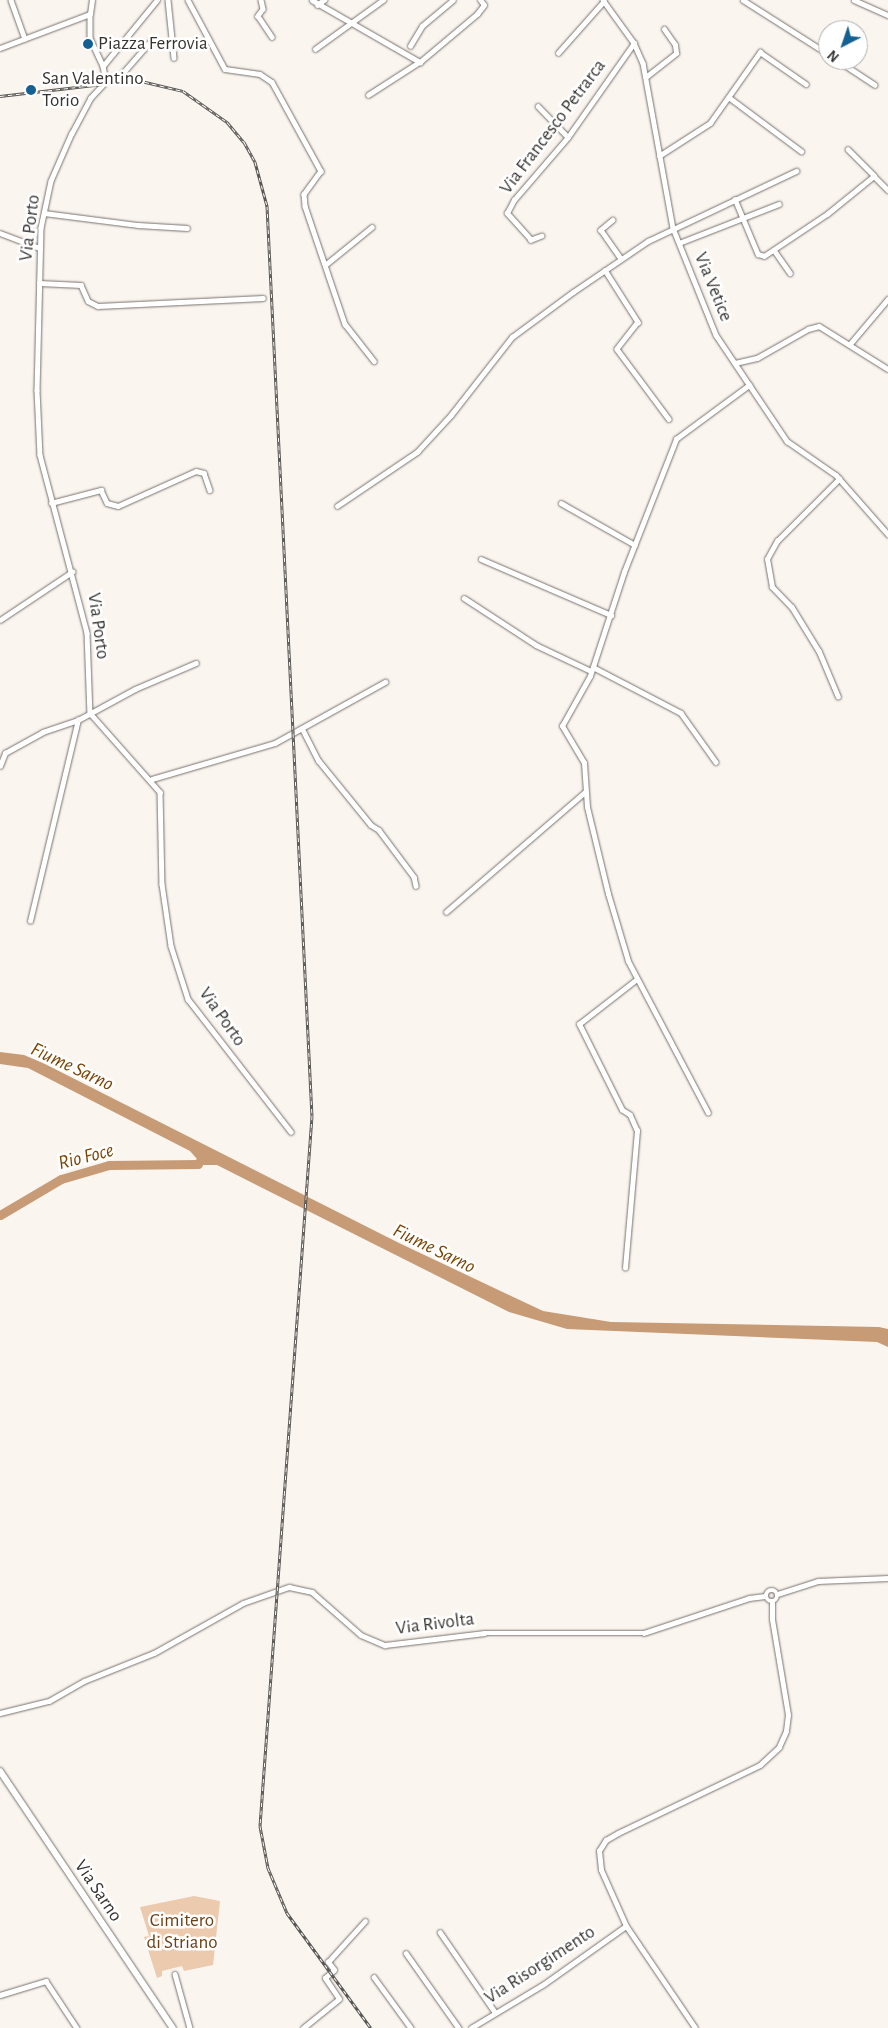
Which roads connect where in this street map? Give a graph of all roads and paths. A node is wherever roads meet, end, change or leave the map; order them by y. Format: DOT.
graph roads {
  1 [pos="10,0"];
  2 [pos="92,0"];
  3 [pos="157,0"];
  4 [pos="168,0"];
  5 [pos="188,0"];
  6 [pos="261,0"];
  7 [pos="312,0"];
  8 [pos="324,0"];
  9 [pos="383,0"];
  10 [pos="453,0"];
  11 [pos="480,0"];
  12 [pos="603,0"];
  13 [pos="743,0"];
  14 [pos="854,0"];
  15 [pos="317,5"];
  16 [pos="90,14"];
  17 [pos="888,15"];
  18 [pos="353,21"];
  19 [pos="664,29"];
  20 [pos="272,37"];
  21 [pos="25,39"];
  22 [pos="149,42"];
  23 [pos="634,43"];
  24 [pos="410,46"];
  25 [pos="0,48"];
  26 [pos="818,48"];
  27 [pos="315,49"];
  28 [pos="558,53"];
  29 [pos="174,58"];
  30 [pos="420,62"];
  31 [pos="103,66"];
  32 [pos="853,70"];
  33 [pos="647,76"];
  34 [pos="106,80"];
  35 [pos="806,84"];
  36 [pos="876,85"];
  37 [pos="369,95"];
  38 [pos="730,98"];
  39 [pos="538,106"];
  40 [pos="568,137"];
  41 [pos="848,150"];
  42 [pos="801,151"];
  43 [pos="660,156"];
  44 [pos="796,171"];
  45 [pos="874,176"];
  46 [pos="888,190"];
  47 [pos="735,199"];
  48 [pos="779,204"];
  49 [pos="44,213"];
  50 [pos="744,216"];
  51 [pos="613,220"];
  52 [pos="372,227"];
  53 [pos="187,228"];
  54 [pos="673,228"];
  55 [pos="0,233"];
  56 [pos="542,236"];
  57 [pos="679,243"];
  58 [pos="40,248"];
  59 [pos="774,250"];
  60 [pos="621,259"];
  61 [pos="325,265"];
  62 [pos="605,270"];
  63 [pos="790,273"];
  64 [pos="39,283"];
  65 [pos="262,298"];
  66 [pos="888,299"];
  67 [pos="850,344"];
  68 [pos="374,361"];
  69 [pos="735,363"];
  70 [pos="888,369"];
  71 [pos="749,385"];
  72 [pos="669,419"];
  73 [pos="840,479"];
  74 [pos="210,490"];
  75 [pos="51,503"];
  76 [pos="562,503"];
  77 [pos="337,506"];
  78 [pos="888,534"];
  79 [pos="635,546"];
  80 [pos="481,559"];
  81 [pos="72,572"];
  82 [pos="464,598"];
  83 [pos="611,615"];
  84 [pos="0,620"];
  85 [pos="196,663"];
  86 [pos="592,669"];
  87 [pos="385,682"];
  88 [pos="838,697"];
  89 [pos="90,712"];
  90 [pos="78,720"];
  91 [pos="302,728"];
  92 [pos="2,751"];
  93 [pos="716,762"];
  94 [pos="0,766"];
  95 [pos="152,779"];
  96 [pos="585,792"];
  97 [pos="416,886"];
  98 [pos="446,912"];
  99 [pos="30,921"];
  100 [pos="637,978"];
  101 [pos="708,1113"];
  102 [pos="291,1132"];
  103 [pos="625,1268"];
  104 [pos="888,1578"];
  105 [pos="778,1594"];
  106 [pos="765,1596"];
  107 [pos="772,1602"];
  108 [pos="0,1713"];
  109 [pos="0,1771"];
  110 [pos="365,1921"];
  111 [pos="626,1926"];
  112 [pos="440,1932"];
  113 [pos="406,1953"];
  114 [pos="175,1974"];
  115 [pos="374,1977"];
  116 [pos="0,1995"];
  117 [pos="495,2012"];
  118 [pos="77,2028"];
  119 [pos="173,2028"];
  120 [pos="190,2028"];
  121 [pos="303,2028"];
  122 [pos="411,2028"];
  123 [pos="459,2028"];
  124 [pos="471,2028"];
  125 [pos="695,2028"];
  1 -- 21 [label="street"];
  2 -- 16 [label="street"];
  3 -- 31 [label="street"];
  4 -- 29 [label="street"];
  5 -- 61 [label="street"];
  6 -- 20 [label="street"];
  7 -- 15 [label="street"];
  8 -- 15 [label="street"];
  9 -- 18 [label="street"];
  10 -- 24 [label="street"];
  11 -- 30 [label="street"];
  12 -- 23 [label="street, Via Vetice"];
  12 -- 28 [label="street"];
  13 -- 26 [label="street"];
  14 -- 17 [label="street"];
  15 -- 18 [label="street"];
  16 -- 21 [label="street"];
  16 -- 31 [label="street"];
  18 -- 27 [label="street"];
  18 -- 30 [label="street"];
  19 -- 33 [label="street"];
  21 -- 25 [label="street"];
  22 -- 34 [label="street"];
  23 -- 33 [label="street, Via Vetice"];
  23 -- 40 [label="street, Via Francesco Petrarca"];
  30 -- 37 [label="street"];
  31 -- 34 [label="street"];
  32 -- 36 [label="street"];
  33 -- 43 [label="street, Via Vetice"];
  34 -- 49 [label="street, Via Porto"];
  35 -- 38 [label="street"];
  38 -- 42 [label="street"];
  38 -- 43 [label="street"];
  39 -- 40 [label="street"];
  40 -- 56 [label="street, Via Francesco Petrarca"];
  41 -- 45 [label="street"];
  43 -- 54 [label="street, Via Vetice"];
  44 -- 47 [label="street"];
  45 -- 46 [label="street"];
  45 -- 59 [label="street"];
  47 -- 50 [label="street"];
  47 -- 54 [label="street"];
  48 -- 50 [label="street"];
  49 -- 53 [label="street"];
  49 -- 58 [label="street, Via Porto"];
  50 -- 57 [label="street"];
  50 -- 59 [label="street"];
  51 -- 60 [label="street"];
  52 -- 61 [label="street"];
  54 -- 57 [label="street, Via Vetice"];
  54 -- 60 [label="street"];
  55 -- 58 [label="street"];
  57 -- 69 [label="street, Via Vetice"];
  58 -- 64 [label="street, Via Porto"];
  59 -- 63 [label="street"];
  60 -- 62 [label="street"];
  61 -- 68 [label="street"];
  62 -- 72 [label="street"];
  62 -- 77 [label="street"];
  64 -- 65 [label="street"];
  64 -- 75 [label="street, Via Porto"];
  66 -- 67 [label="street"];
  67 -- 69 [label="street"];
  67 -- 70 [label="street"];
  69 -- 71 [label="street, Via Vetice"];
  71 -- 73 [label="street, Via Vetice"];
  71 -- 79 [label="street"];
  73 -- 78 [label="street, Via Vetice"];
  73 -- 88 [label="street"];
  74 -- 75 [label="street"];
  75 -- 81 [label="street, Via Porto"];
  76 -- 79 [label="street"];
  79 -- 83 [label="street"];
  80 -- 83 [label="street"];
  81 -- 84 [label="street"];
  81 -- 89 [label="street, Via Porto"];
  82 -- 86 [label="street"];
  83 -- 86 [label="street"];
  85 -- 89 [label="street"];
  86 -- 93 [label="street"];
  86 -- 96 [label="street"];
  87 -- 91 [label="street"];
  89 -- 90 [label="street"];
  89 -- 95 [label="street, Via Porto"];
  90 -- 92 [label="street"];
  90 -- 99 [label="street"];
  91 -- 95 [label="street"];
  91 -- 97 [label="street"];
  92 -- 94 [label="street"];
  95 -- 102 [label="street, Via Porto"];
  96 -- 98 [label="street"];
  96 -- 100 [label="street"];
  100 -- 101 [label="street"];
  100 -- 103 [label="street"];
  104 -- 105 [label="street"];
  105 -- 106 [label="street, Via Rivolta"];
  105 -- 107 [label="street"];
  106 -- 107 [label="street"];
  106 -- 108 [label="street, Via Rivolta"];
  107 -- 111 [label="street"];
  109 -- 119 [label="main road, Via Sarno"];
  110 -- 121 [label="street"];
  111 -- 117 [label="street, Via Risorgimento"];
  111 -- 125 [label="street"];
  112 -- 117 [label="street"];
  113 -- 123 [label="street"];
  114 -- 120 [label="street"];
  115 -- 122 [label="street"];
  116 -- 118 [label="street"];
  117 -- 124 [label="street, Via Risorgimento"];
}
